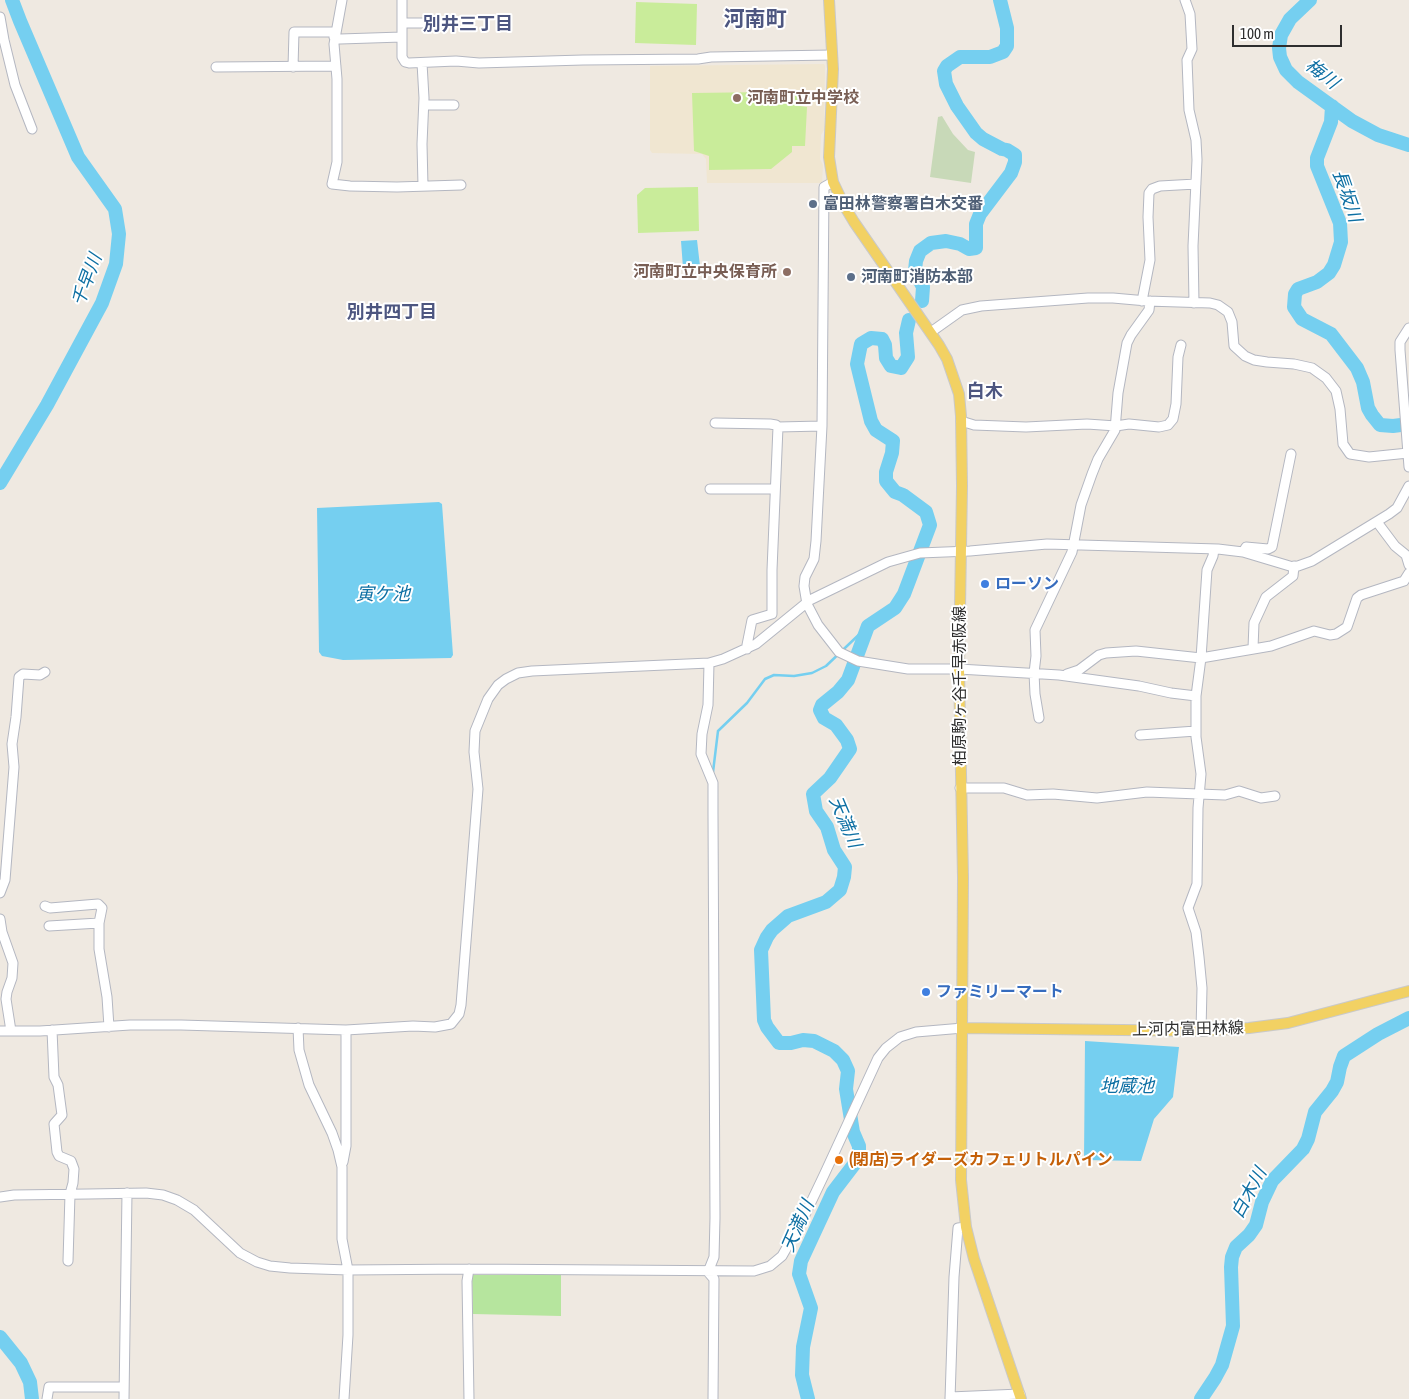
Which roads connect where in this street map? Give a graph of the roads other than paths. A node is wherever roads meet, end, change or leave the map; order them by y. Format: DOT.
graph roads {
  1 [pos="342,0"];
  2 [pos="402,0"];
  3 [pos="830,0"];
  4 [pos="1186,0"];
  5 [pos="0,17"];
  6 [pos="402,23"];
  7 [pos="439,23"];
  8 [pos="335,34"];
  9 [pos="402,37"];
  10 [pos="832,55"];
  11 [pos="422,63"];
  12 [pos="293,66"];
  13 [pos="336,66"];
  14 [pos="216,67"];
  15 [pos="424,105"];
  16 [pos="454,105"];
  17 [pos="32,129"];
  18 [pos="833,182"];
  19 [pos="1196,184"];
  20 [pos="461,185"];
  21 [pos="423,186"];
  22 [pos="1146,301"];
  23 [pos="1194,303"];
  24 [pos="1409,328"];
  25 [pos="931,332"];
  26 [pos="1181,345"];
  27 [pos="961,422"];
  28 [pos="715,423"];
  29 [pos="822,426"];
  30 [pos="1116,426"];
  31 [pos="778,427"];
  32 [pos="1409,452"];
  33 [pos="1290,454"];
  34 [pos="1409,467"];
  35 [pos="1409,486"];
  36 [pos="710,489"];
  37 [pos="775,489"];
  38 [pos="1377,522"];
  39 [pos="1074,545"];
  40 [pos="1214,549"];
  41 [pos="960,551"];
  42 [pos="1243,552"];
  43 [pos="1409,565"];
  44 [pos="1294,566"];
  45 [pos="1409,573"];
  46 [pos="807,603"];
  47 [pos="1254,648"];
  48 [pos="748,649"];
  49 [pos="1201,658"];
  50 [pos="708,663"];
  51 [pos="959,670"];
  52 [pos="45,672"];
  53 [pos="1034,673"];
  54 [pos="1059,675"];
  55 [pos="1196,696"];
  56 [pos="1039,718"];
  57 [pos="1196,731"];
  58 [pos="1140,735"];
  59 [pos="960,788"];
  60 [pos="1199,794"];
  61 [pos="1275,796"];
  62 [pos="0,893"];
  63 [pos="45,906"];
  64 [pos="0,919"];
  65 [pos="99,924"];
  66 [pos="49,926"];
  67 [pos="1409,990"];
  68 [pos="109,1027"];
  69 [pos="298,1028"];
  70 [pos="963,1028"];
  71 [pos="52,1030"];
  72 [pos="346,1030"];
  73 [pos="0,1031"];
  74 [pos="11,1031"];
  75 [pos="1201,1031"];
  76 [pos="342,1167"];
  77 [pos="128,1193"];
  78 [pos="70,1194"];
  79 [pos="0,1197"];
  80 [pos="966,1227"];
  81 [pos="68,1261"];
  82 [pos="469,1269"];
  83 [pos="348,1270"];
  84 [pos="708,1272"];
  85 [pos="124,1387"];
  86 [pos="1020,1396"];
  87 [pos="950,1398"];
  88 [pos="46,1399"];
  89 [pos="124,1399"];
  90 [pos="344,1399"];
  91 [pos="469,1399"];
  92 [pos="713,1399"];
  1 -- 8 [label="street"];
  2 -- 6 [label="street"];
  3 -- 10 [label="main road, 柏原駒ヶ谷千早赤阪線"];
  4 -- 19 [label="street"];
  5 -- 17 [label="street"];
  6 -- 7 [label="street"];
  6 -- 9 [label="street"];
  8 -- 9 [label="street"];
  8 -- 12 [label="street"];
  8 -- 13 [label="street"];
  9 -- 11 [label="street"];
  10 -- 11 [label="street"];
  10 -- 18 [label="main road, 柏原駒ヶ谷千早赤阪線"];
  11 -- 15 [label="street"];
  12 -- 13 [label="street"];
  12 -- 14 [label="street"];
  13 -- 21 [label="street"];
  15 -- 16 [label="street"];
  15 -- 21 [label="street"];
  18 -- 25 [label="main road, 柏原駒ヶ谷千早赤阪線"];
  18 -- 29 [label="street"];
  19 -- 22 [label="street"];
  19 -- 23 [label="street"];
  20 -- 21 [label="street"];
  22 -- 23 [label="street"];
  22 -- 25 [label="street"];
  22 -- 30 [label="street"];
  23 -- 32 [label="street"];
  24 -- 32 [label="street"];
  25 -- 27 [label="main road, 柏原駒ヶ谷千早赤阪線"];
  26 -- 30 [label="street"];
  27 -- 30 [label="street"];
  27 -- 41 [label="main road, 柏原駒ヶ谷千早赤阪線"];
  28 -- 31 [label="street"];
  29 -- 31 [label="street"];
  29 -- 46 [label="street"];
  30 -- 39 [label="street"];
  31 -- 37 [label="street"];
  32 -- 34 [label="street"];
  33 -- 42 [label="street"];
  35 -- 38 [label="street"];
  36 -- 37 [label="street"];
  37 -- 48 [label="street"];
  38 -- 43 [label="street"];
  38 -- 44 [label="street"];
  39 -- 40 [label="street"];
  39 -- 41 [label="street"];
  39 -- 53 [label="street"];
  40 -- 42 [label="street"];
  40 -- 49 [label="street"];
  41 -- 46 [label="street"];
  41 -- 51 [label="main road, 柏原駒ヶ谷千早赤阪線"];
  42 -- 44 [label="street"];
  44 -- 47 [label="street"];
  45 -- 47 [label="street"];
  46 -- 48 [label="street"];
  46 -- 51 [label="street"];
  47 -- 49 [label="street"];
  48 -- 50 [label="street"];
  49 -- 54 [label="street"];
  49 -- 55 [label="street"];
  50 -- 72 [label="street"];
  50 -- 84 [label="street"];
  51 -- 53 [label="street"];
  51 -- 59 [label="main road, 柏原駒ヶ谷千早赤阪線"];
  52 -- 62 [label="street"];
  53 -- 54 [label="street"];
  53 -- 56 [label="street"];
  54 -- 55 [label="street"];
  55 -- 57 [label="street"];
  57 -- 58 [label="street"];
  57 -- 60 [label="street"];
  59 -- 60 [label="street"];
  59 -- 70 [label="main road, 柏原駒ヶ谷千早赤阪線"];
  60 -- 61 [label="street"];
  60 -- 75 [label="street"];
  63 -- 65 [label="street"];
  64 -- 74 [label="street"];
  65 -- 66 [label="street"];
  65 -- 68 [label="street"];
  67 -- 75 [label="main road, 上河内富田林線"];
  68 -- 69 [label="street"];
  68 -- 71 [label="street"];
  69 -- 72 [label="street"];
  69 -- 76 [label="street"];
  70 -- 75 [label="main road, 上河内富田林線"];
  70 -- 80 [label="main road, 柏原駒ヶ谷千早赤阪線"];
  70 -- 84 [label="street"];
  71 -- 74 [label="street"];
  71 -- 78 [label="street"];
  72 -- 76 [label="street"];
  73 -- 74 [label="street"];
  76 -- 83 [label="street"];
  77 -- 78 [label="street"];
  77 -- 83 [label="street"];
  77 -- 85 [label="street"];
  78 -- 79 [label="street"];
  78 -- 81 [label="street"];
  80 -- 86 [label="main road, 柏原駒ヶ谷千早赤阪線"];
  80 -- 87 [label="street"];
  82 -- 83 [label="street"];
  82 -- 84 [label="street"];
  82 -- 91 [label="street"];
  83 -- 90 [label="street"];
  84 -- 92 [label="street"];
  85 -- 88 [label="street"];
  85 -- 89 [label="street"];
  86 -- 87 [label="street"];
}
